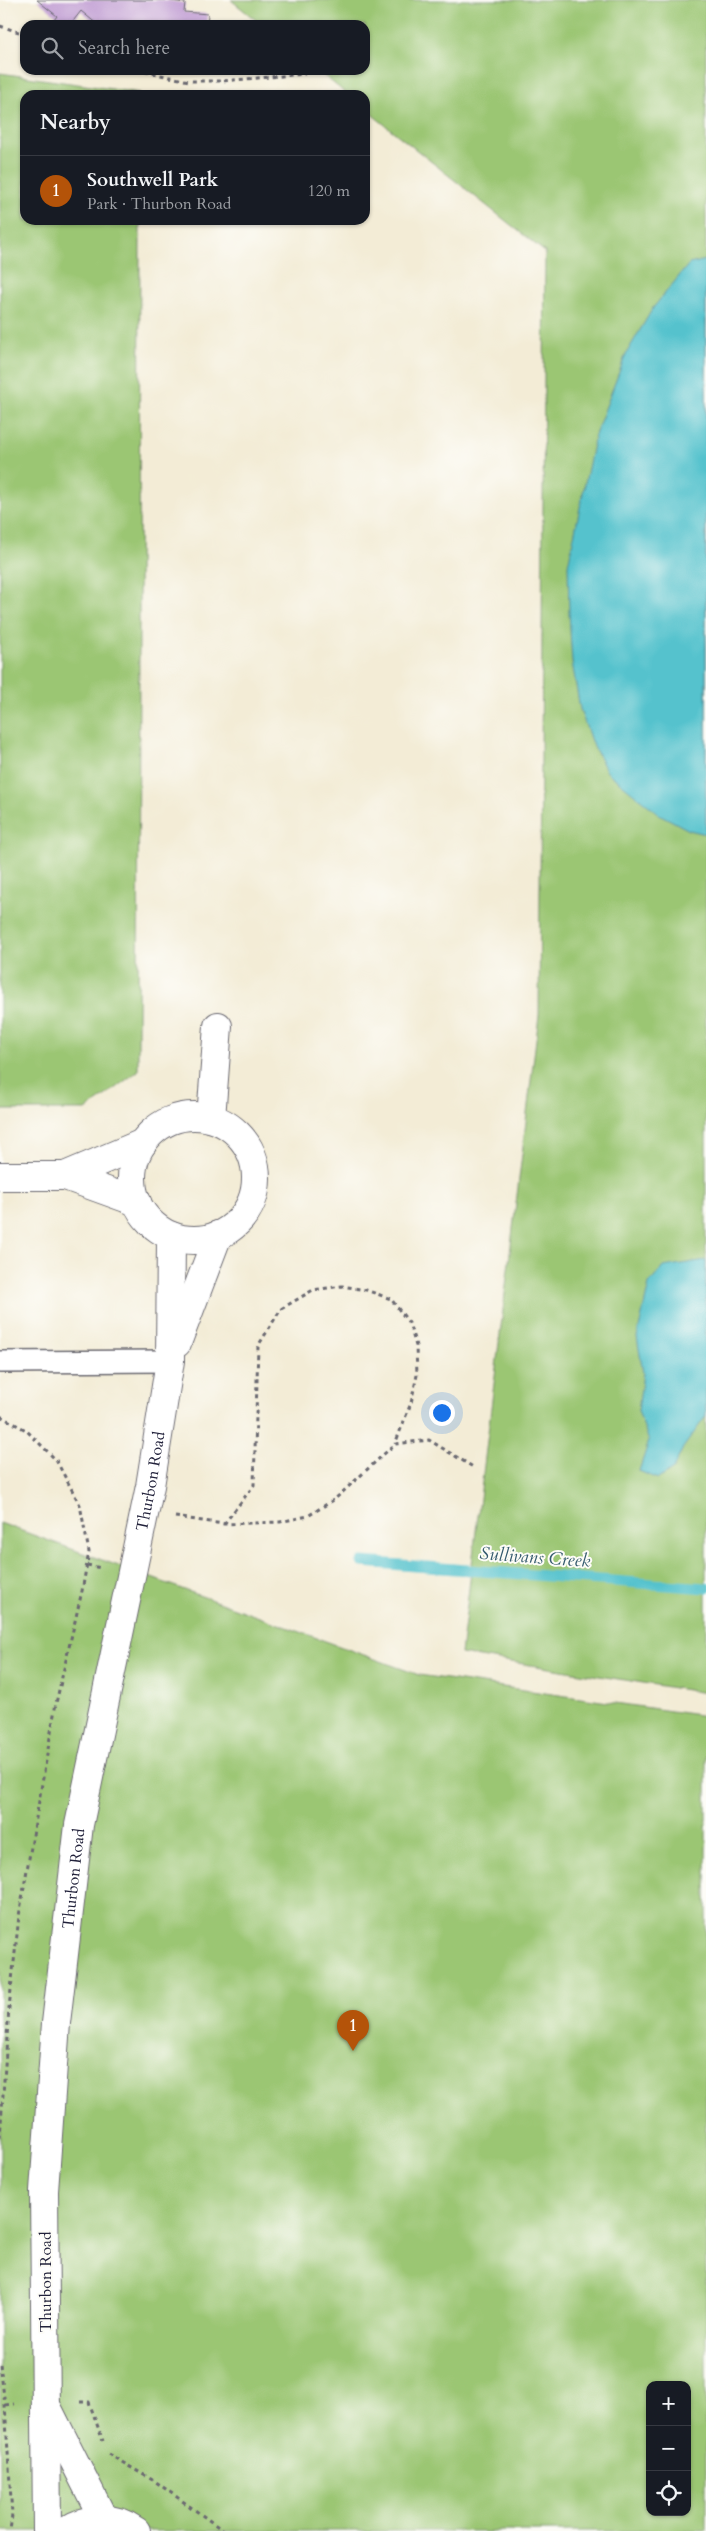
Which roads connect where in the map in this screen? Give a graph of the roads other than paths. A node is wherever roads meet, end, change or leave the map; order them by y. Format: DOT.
graph roads {
  1 [pos="218,1026"];
  2 [pos="211,1118"];
  3 [pos="143,1143"];
  4 [pos="0,1176"];
  5 [pos="65,1176"];
  6 [pos="137,1202"];
  7 [pos="218,1235"];
  8 [pos="171,1236"];
  9 [pos="170,1361"];
  10 [pos="0,1362"];
  11 [pos="45,2404"];
  12 [pos="103,2518"];
  13 [pos="47,2531"];
  14 [pos="65,2531"];
  15 [pos="136,2531"];
  1 -- 2 [label="street"];
  2 -- 3 [label="street"];
  2 -- 7 [label="street"];
  3 -- 5 [label="street"];
  3 -- 6 [label="street"];
  4 -- 5 [label="street"];
  5 -- 6 [label="street"];
  6 -- 8 [label="street"];
  7 -- 8 [label="street"];
  7 -- 9 [label="street, Thurbon Road"];
  8 -- 9 [label="street, Thurbon Road"];
  9 -- 10 [label="lane"];
  9 -- 11 [label="street, Thurbon Road"];
  11 -- 12 [label="street, Thurbon Road"];
  11 -- 13 [label="street, Thurbon Road"];
  12 -- 14 [label="street"];
  12 -- 15 [label="street"];
}
